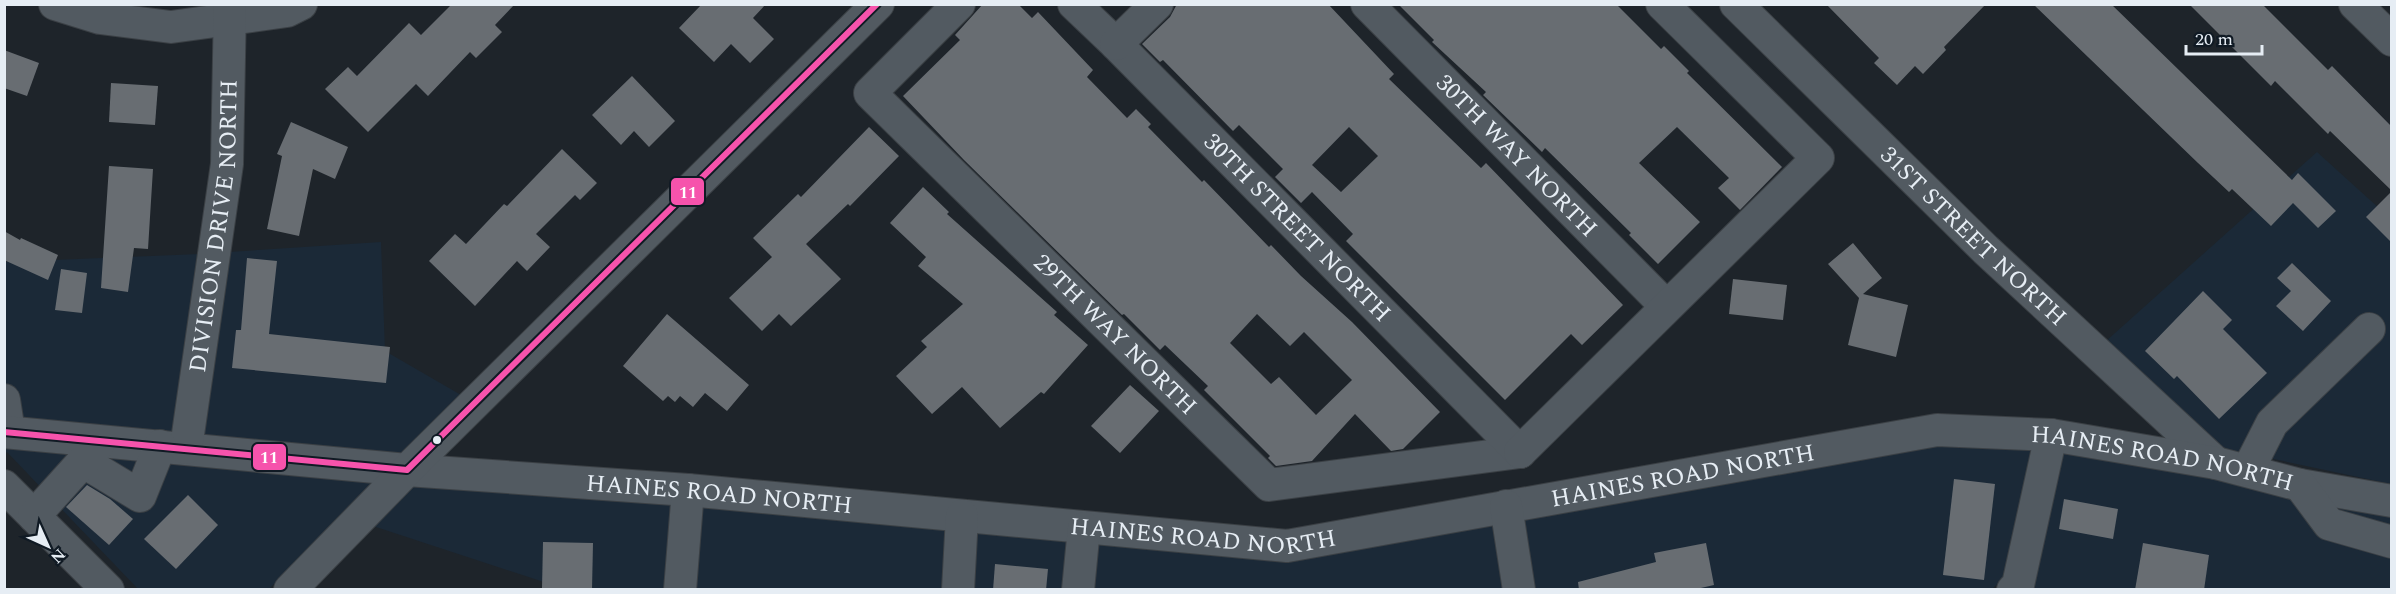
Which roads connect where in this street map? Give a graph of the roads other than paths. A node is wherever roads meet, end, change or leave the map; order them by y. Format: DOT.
graph roads {
  1 [pos="55,4"];
  2 [pos="301,4"];
  3 [pos="878,4"];
  4 [pos="958,4"];
  5 [pos="1074,4"];
  6 [pos="1157,4"];
  7 [pos="1367,4"];
  8 [pos="1662,4"];
  9 [pos="1736,4"];
  10 [pos="2355,4"];
  11 [pos="231,12"];
  12 [pos="2391,40"];
  13 [pos="1116,44"];
  14 [pos="1666,306"];
  15 [pos="2369,329"];
  16 [pos="4,400"];
  17 [pos="7,432"];
  18 [pos="2051,435"];
  19 [pos="173,447"];
  20 [pos="93,451"];
  21 [pos="1520,452"];
  22 [pos="2216,463"];
  23 [pos="407,470"];
  24 [pos="2248,470"];
  25 [pos="2300,485"];
  26 [pos="4,486"];
  27 [pos="688,490"];
  28 [pos="2391,501"];
  29 [pos="1506,506"];
  30 [pos="34,516"];
  31 [pos="962,516"];
  32 [pos="1084,528"];
  33 [pos="2391,542"];
  34 [pos="108,590"];
  35 [pos="290,590"];
  36 [pos="680,590"];
  37 [pos="958,590"];
  38 [pos="1078,590"];
  39 [pos="1519,590"];
  40 [pos="2013,590"];
  1 -- 11 [label="street"];
  2 -- 11 [label="street"];
  3 -- 23 [label="street"];
  4 -- 21 [label="street, 29TH WAY NORTH"];
  5 -- 13 [label="street, 30TH STREET NORTH"];
  6 -- 13 [label="street"];
  7 -- 14 [label="street, 30TH WAY NORTH"];
  8 -- 14 [label="street"];
  9 -- 22 [label="street, 31ST STREET NORTH"];
  10 -- 12 [label="street"];
  11 -- 19 [label="street, DIVISION DRIVE NORTH"];
  13 -- 21 [label="street, 30TH STREET NORTH"];
  14 -- 21 [label="street"];
  15 -- 24 [label="street"];
  16 -- 17 [label="street"];
  17 -- 20 [label="street, HAINES ROAD NORTH"];
  18 -- 22 [label="street, HAINES ROAD NORTH"];
  18 -- 29 [label="street, HAINES ROAD NORTH"];
  18 -- 40 [label="street"];
  19 -- 20 [label="street, HAINES ROAD NORTH"];
  19 -- 20 [label="street, DIVISION DRIVE NORTH"];
  19 -- 23 [label="street, HAINES ROAD NORTH"];
  20 -- 30 [label="street"];
  22 -- 24 [label="street, HAINES ROAD NORTH"];
  23 -- 27 [label="street, HAINES ROAD NORTH"];
  23 -- 35 [label="street"];
  24 -- 25 [label="street, HAINES ROAD NORTH"];
  25 -- 28 [label="street, HAINES ROAD NORTH"];
  25 -- 33 [label="street"];
  26 -- 30 [label="street"];
  27 -- 31 [label="street, HAINES ROAD NORTH"];
  27 -- 36 [label="street"];
  29 -- 32 [label="street, HAINES ROAD NORTH"];
  29 -- 39 [label="street"];
  30 -- 34 [label="street"];
  31 -- 32 [label="street, HAINES ROAD NORTH"];
  31 -- 37 [label="street"];
  32 -- 38 [label="street"];
}
